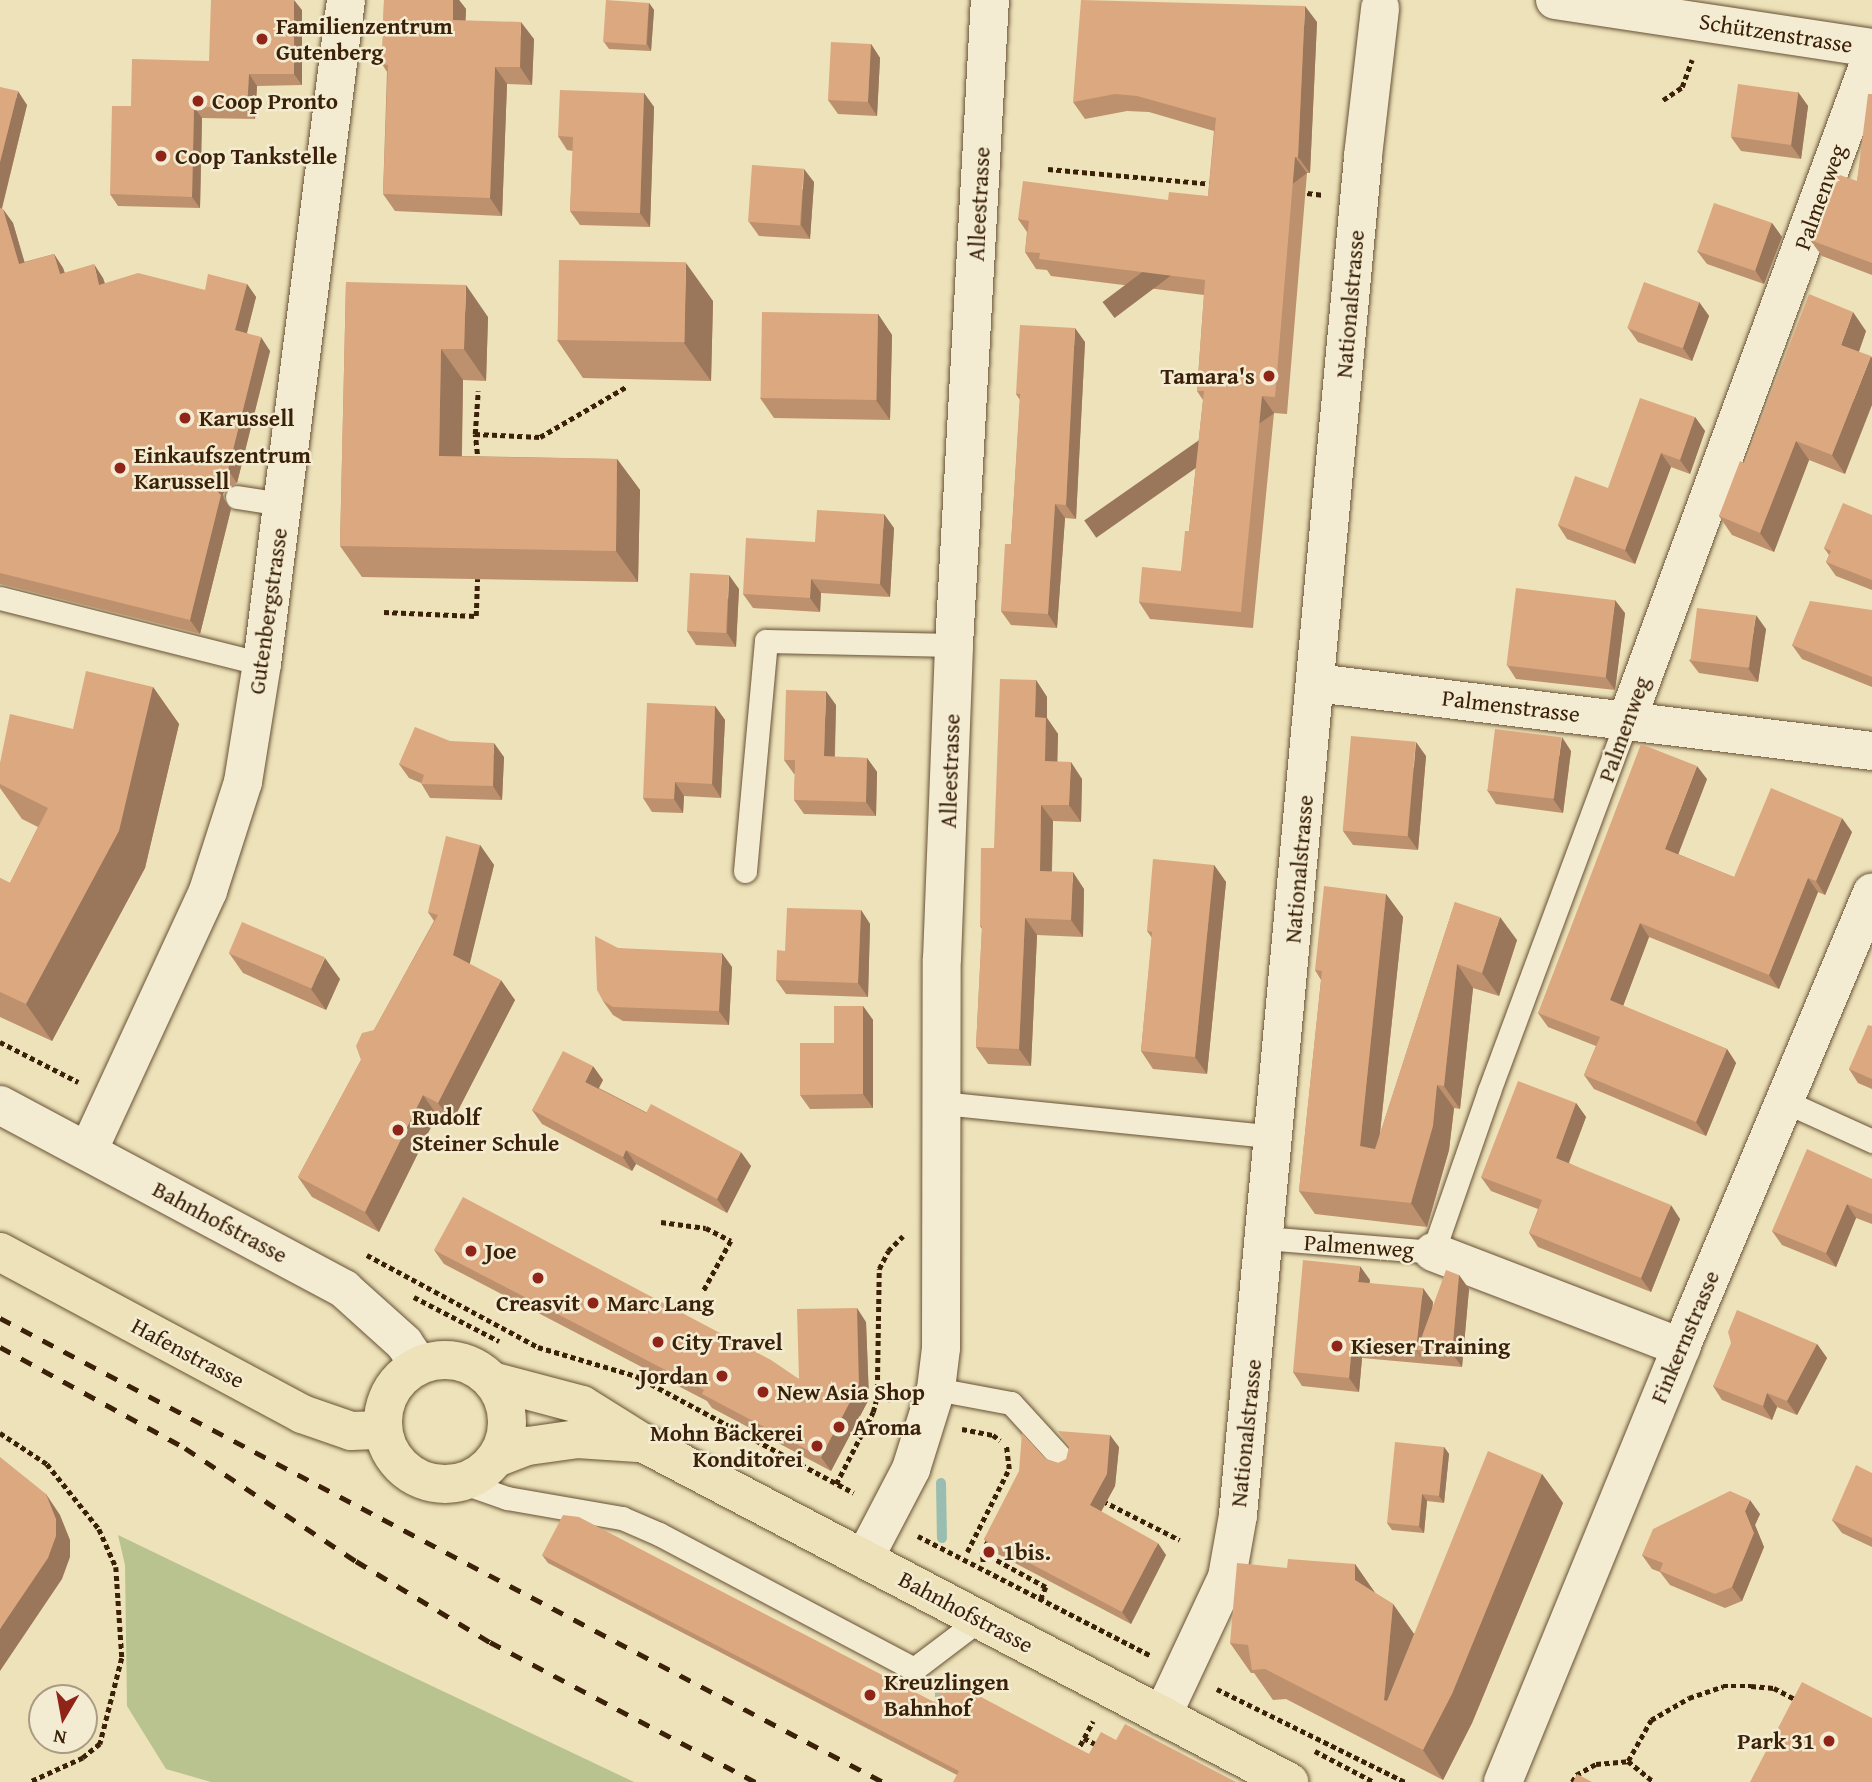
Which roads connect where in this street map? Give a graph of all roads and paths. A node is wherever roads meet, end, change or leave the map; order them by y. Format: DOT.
graph roads {
  1 [pos="346,0"];
  2 [pos="990,0"];
  3 [pos="1555,0"];
  4 [pos="1381,3"];
  5 [pos="1872,48"];
  6 [pos="1695,54"];
  7 [pos="1663,100"];
  8 [pos="1048,169"];
  9 [pos="1222,185"];
  10 [pos="1290,192"];
  11 [pos="1330,195"];
  12 [pos="626,387"];
  13 [pos="478,391"];
  14 [pos="475,434"];
  15 [pos="479,474"];
  16 [pos="237,498"];
  17 [pos="282,504"];
  18 [pos="477,579"];
  19 [pos="0,598"];
  20 [pos="384,612"];
  21 [pos="954,645"];
  22 [pos="262,664"];
  23 [pos="1316,683"];
  24 [pos="1628,720"];
  25 [pos="1872,751"];
  26 [pos="745,871"];
  27 [pos="1872,893"];
  28 [pos="0,1042"];
  29 [pos="110,1098"];
  30 [pos="1784,1101"];
  31 [pos="942,1103"];
  32 [pos="0,1105"];
  33 [pos="1274,1136"];
  34 [pos="1872,1141"];
  35 [pos="88,1151"];
  36 [pos="660,1222"];
  37 [pos="907,1232"];
  38 [pos="1264,1238"];
  39 [pos="355,1249"];
  40 [pos="0,1252"];
  41 [pos="1433,1252"];
  42 [pos="703,1292"];
  43 [pos="1681,1347"];
  44 [pos="419,1365"];
  45 [pos="492,1381"];
  46 [pos="931,1405"];
  47 [pos="383,1430"];
  48 [pos="0,1433"];
  49 [pos="643,1443"];
  50 [pos="496,1458"];
  51 [pos="1064,1461"];
  52 [pos="461,1482"];
  53 [pos="836,1484"];
  54 [pos="1094,1497"];
  55 [pos="873,1527"];
  56 [pos="994,1530"];
  57 [pos="1180,1540"];
  58 [pos="967,1552"];
  59 [pos="982,1552"];
  60 [pos="983,1562"];
  61 [pos="1041,1599"];
  62 [pos="980,1619"];
  63 [pos="1183,1672"];
  64 [pos="1804,1704"];
  65 [pos="1099,1711"];
  66 [pos="1162,1716"];
  67 [pos="1084,1738"];
  68 [pos="1103,1748"];
  69 [pos="1074,1757"];
  70 [pos="1628,1761"];
  71 [pos="30,1782"];
  72 [pos="1289,1782"];
  73 [pos="1405,1782"];
  74 [pos="1503,1782"];
  75 [pos="1572,1782"];
  76 [pos="1654,1782"];
  1 -- 17 [label="street, Gutenbergstrasse"];
  2 -- 21 [label="street, Alleestrasse"];
  3 -- 5 [label="street, Schützenstrasse"];
  4 -- 23 [label="street, Nationalstrasse"];
  5 -- 24 [label="street, Palmenweg"];
  6 -- 7 [label="path"];
  8 -- 9 [label="path"];
  10 -- 11 [label="path"];
  12 -- 14 [label="path"];
  13 -- 14 [label="path"];
  14 -- 15 [label="path"];
  16 -- 17 [label="lane"];
  17 -- 22 [label="street, Gutenbergstrasse"];
  18 -- 20 [label="path"];
  19 -- 22 [label="lane"];
  21 -- 26 [label="lane"];
  21 -- 31 [label="street, Alleestrasse"];
  22 -- 29 [label="street, Gutenbergstrasse"];
  23 -- 24 [label="street, Palmenstrasse"];
  23 -- 33 [label="street, Nationalstrasse"];
  24 -- 25 [label="street, Palmenstrasse"];
  24 -- 41 [label="lane, Palmenweg"];
  27 -- 30 [label="street, Finkernstrasse"];
  28 -- 29 [label="path"];
  29 -- 35 [label="street, Gutenbergstrasse"];
  30 -- 34 [label="lane"];
  30 -- 43 [label="street, Finkernstrasse"];
  31 -- 33 [label="lane"];
  31 -- 46 [label="street, Alleestrasse"];
  32 -- 35 [label="street, Bahnhofstrasse"];
  33 -- 38 [label="street, Nationalstrasse"];
  35 -- 44 [label="street, Bahnhofstrasse"];
  36 -- 42 [label="path"];
  37 -- 53 [label="path"];
  38 -- 41 [label="lane, Palmenweg"];
  38 -- 63 [label="street, Nationalstrasse"];
  39 -- 53 [label="path"];
  40 -- 47 [label="main road, Hafenstrasse"];
  41 -- 43 [label="street"];
  43 -- 74 [label="street, Finkernstrasse"];
  44 -- 45 [label="main road"];
  44 -- 47 [label="main road"];
  45 -- 49 [label="main road, Bahnhofstrasse"];
  45 -- 50 [label="main road"];
  46 -- 51 [label="lane"];
  46 -- 55 [label="street, Alleestrasse"];
  46 -- 58 [label="path"];
  47 -- 52 [label="main road"];
  48 -- 71 [label="path"];
  49 -- 50 [label="main road, Bahnhofstrasse"];
  49 -- 55 [label="main road, Bahnhofstrasse"];
  50 -- 52 [label="main road"];
  52 -- 62 [label="lane"];
  53 -- 55 [label="path"];
  54 -- 57 [label="path"];
  55 -- 61 [label="path"];
  55 -- 62 [label="main road, Bahnhofstrasse"];
  56 -- 59 [label="path"];
  59 -- 60 [label="path"];
  59 -- 61 [label="path"];
  61 -- 63 [label="path"];
  62 -- 66 [label="main road, Bahnhofstrasse"];
  63 -- 66 [label="street, Nationalstrasse"];
  63 -- 73 [label="path"];
  64 -- 70 [label="path"];
  65 -- 67 [label="path"];
  66 -- 72 [label="main road, Bahnhofstrasse"];
  67 -- 68 [label="path"];
  67 -- 69 [label="path"];
  70 -- 75 [label="path"];
  70 -- 76 [label="path"];
}
